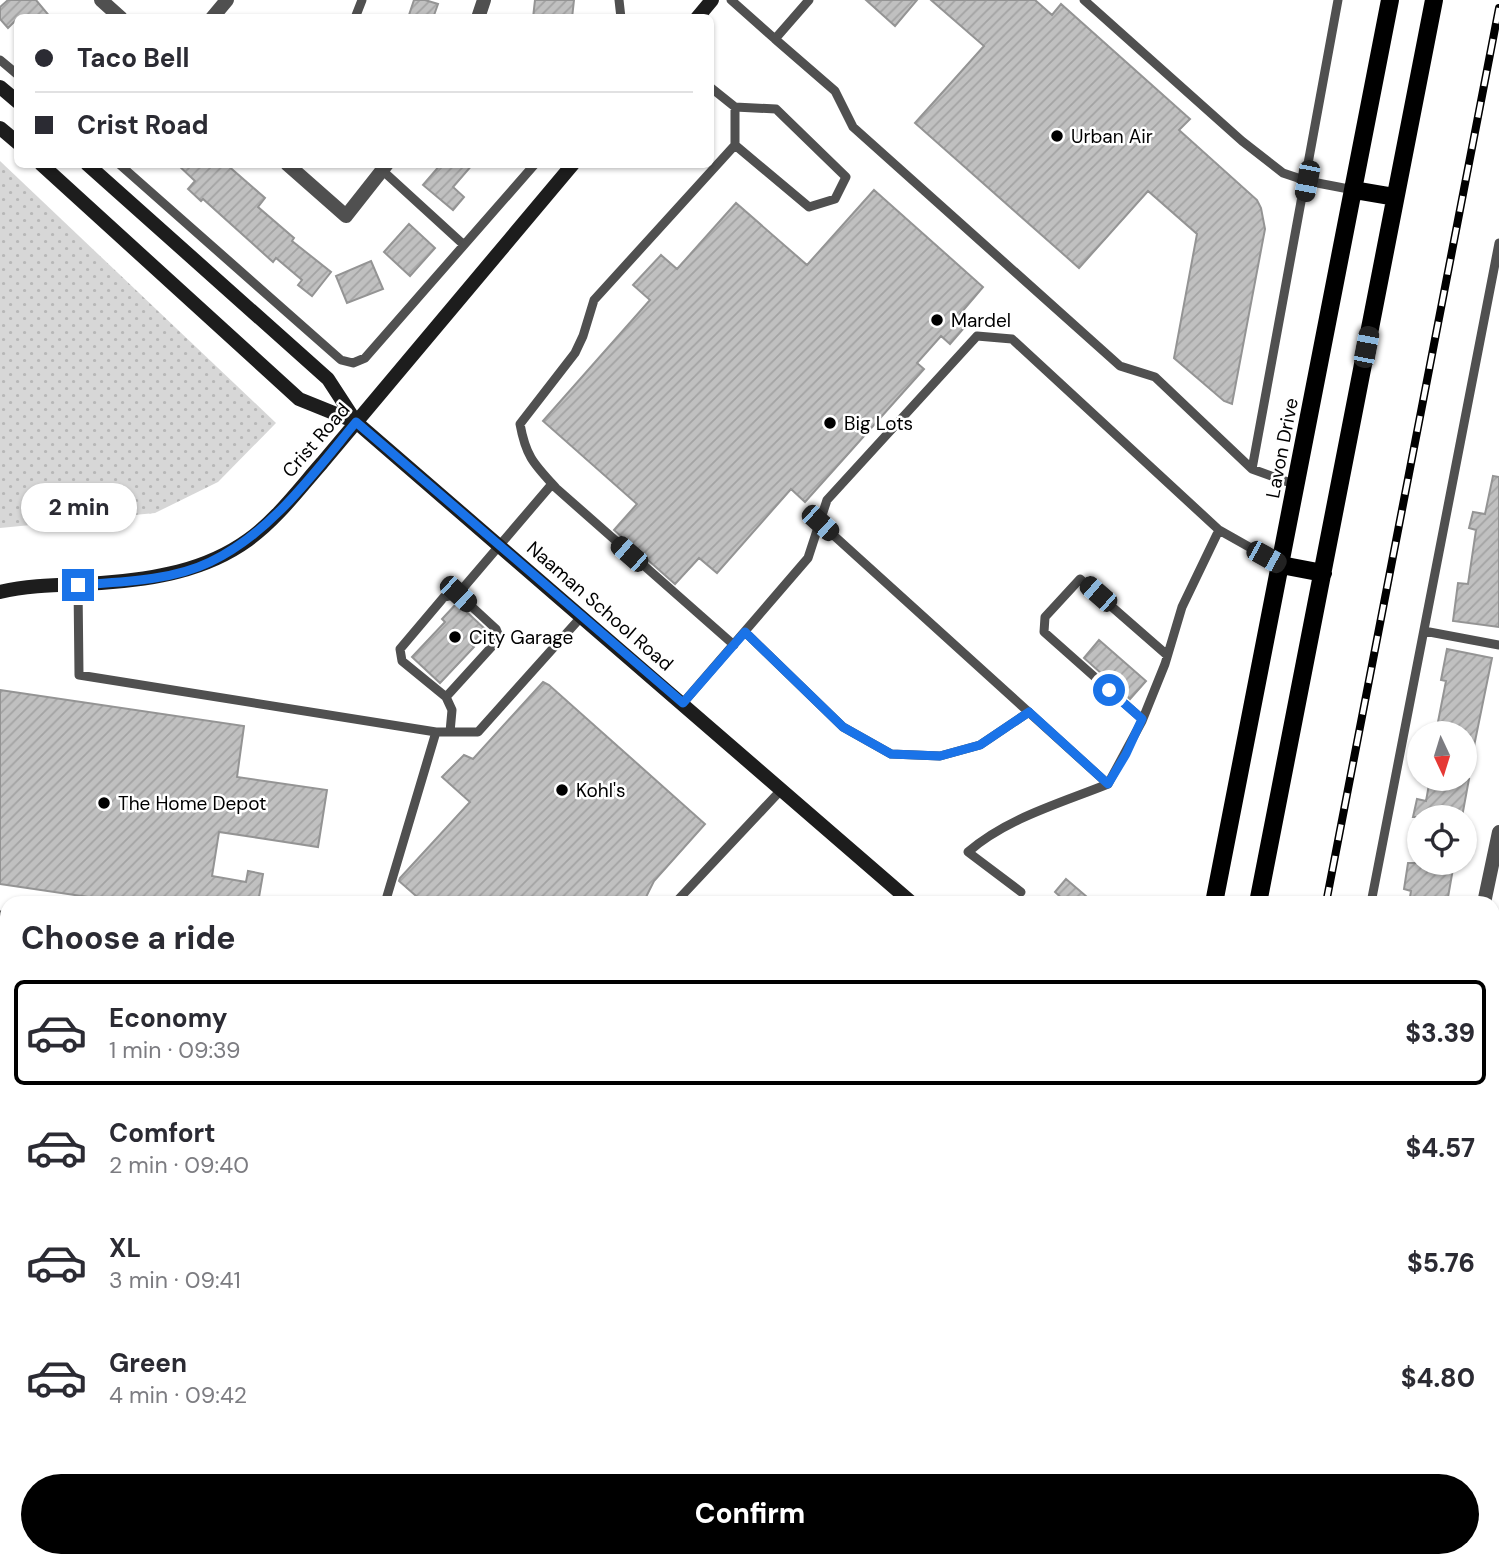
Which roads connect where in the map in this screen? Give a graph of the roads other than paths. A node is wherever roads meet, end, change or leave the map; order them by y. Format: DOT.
graph roads {
  1 [pos="101,0"];
  2 [pos="227,0"];
  3 [pos="712,0"];
  4 [pos="731,0"];
  5 [pos="809,0"];
  6 [pos="1084,0"];
  7 [pos="1338,0"];
  8 [pos="1390,0"];
  9 [pos="1434,0"];
  10 [pos="117,14"];
  11 [pos="215,14"];
  12 [pos="700,14"];
  13 [pos="775,39"];
  14 [pos="0,60"];
  15 [pos="14,72"];
  16 [pos="0,87"];
  17 [pos="714,90"];
  18 [pos="14,99"];
  19 [pos="735,107"];
  20 [pos="0,128"];
  21 [pos="14,140"];
  22 [pos="735,145"];
  23 [pos="45,168"];
  24 [pos="91,168"];
  25 [pos="124,168"];
  26 [pos="292,168"];
  27 [pos="384,168"];
  28 [pos="386,168"];
  29 [pos="531,168"];
  30 [pos="570,168"];
  31 [pos="1307,181"];
  32 [pos="1354,190"];
  33 [pos="1395,197"];
  34 [pos="1499,243"];
  35 [pos="464,245"];
  36 [pos="356,422"];
  37 [pos="1252,469"];
  38 [pos="552,484"];
  39 [pos="1297,485"];
  40 [pos="820,523"];
  41 [pos="1219,530"];
  42 [pos="500,546"];
  43 [pos="1281,565"];
  44 [pos="1323,573"];
  45 [pos="78,585"];
  46 [pos="0,592"];
  47 [pos="458,594"];
  48 [pos="582,617"];
  49 [pos="1424,631"];
  50 [pos="745,632"];
  51 [pos="734,645"];
  52 [pos="1499,645"];
  53 [pos="1167,655"];
  54 [pos="446,697"];
  55 [pos="683,703"];
  56 [pos="1029,712"];
  57 [pos="1142,719"];
  58 [pos="436,732"];
  59 [pos="450,732"];
  60 [pos="1108,784"];
  61 [pos="782,789"];
  62 [pos="1499,832"];
  63 [pos="1021,892"];
  64 [pos="387,896"];
  65 [pos="682,896"];
  66 [pos="904,896"];
  67 [pos="1215,896"];
  68 [pos="1259,896"];
  69 [pos="1372,896"];
  70 [pos="1485,896"];
  1 -- 10 [label="street"];
  2 -- 11 [label="street"];
  3 -- 12 [label="main road"];
  4 -- 13 [label="lane"];
  5 -- 13 [label="lane"];
  6 -- 31 [label="lane"];
  7 -- 31 [label="lane"];
  8 -- 32 [label="main road, Lavon Drive"];
  9 -- 33 [label="main road"];
  13 -- 37 [label="lane"];
  14 -- 15 [label="lane"];
  16 -- 18 [label="main road"];
  17 -- 19 [label="lane"];
  19 -- 22 [label="lane"];
  19 -- 22 [label="lane"];
  20 -- 21 [label="main road"];
  22 -- 38 [label="lane"];
  23 -- 36 [label="main road, Naaman School Road"];
  24 -- 36 [label="main road, Naaman School Road"];
  25 -- 35 [label="lane"];
  26 -- 27 [label="street"];
  28 -- 35 [label="lane"];
  29 -- 35 [label="lane"];
  30 -- 36 [label="main road, Crist Road"];
  31 -- 32 [label="lane"];
  31 -- 37 [label="lane"];
  32 -- 33 [label="main road"];
  32 -- 39 [label="main road, Lavon Drive"];
  33 -- 44 [label="main road"];
  34 -- 49 [label="lane"];
  36 -- 42 [label="main road, Naaman School Road"];
  36 -- 45 [label="main road, Crist Road"];
  37 -- 39 [label="lane"];
  38 -- 42 [label="lane"];
  38 -- 51 [label="lane"];
  39 -- 43 [label="main road, Lavon Drive"];
  40 -- 41 [label="lane"];
  40 -- 50 [label="lane"];
  40 -- 56 [label="lane"];
  41 -- 43 [label="lane"];
  41 -- 53 [label="lane"];
  42 -- 47 [label="lane"];
  42 -- 48 [label="main road, Naaman School Road"];
  43 -- 44 [label="main road"];
  43 -- 67 [label="main road, Lavon Drive"];
  44 -- 68 [label="main road"];
  45 -- 46 [label="main road, Crist Road"];
  45 -- 58 [label="lane"];
  47 -- 54 [label="lane"];
  47 -- 54 [label="lane"];
  48 -- 55 [label="main road, Naaman School Road"];
  48 -- 59 [label="lane"];
  49 -- 52 [label="lane"];
  49 -- 69 [label="lane"];
  50 -- 51 [label="lane"];
  50 -- 56 [label="lane"];
  51 -- 55 [label="lane"];
  53 -- 57 [label="lane"];
  53 -- 57 [label="lane"];
  54 -- 59 [label="lane"];
  55 -- 61 [label="main road, Naaman School Road"];
  56 -- 60 [label="lane"];
  57 -- 60 [label="lane"];
  58 -- 59 [label="lane"];
  58 -- 64 [label="lane"];
  60 -- 63 [label="lane"];
  61 -- 65 [label="lane"];
  61 -- 66 [label="main road, Naaman School Road"];
  62 -- 70 [label="street"];
}
